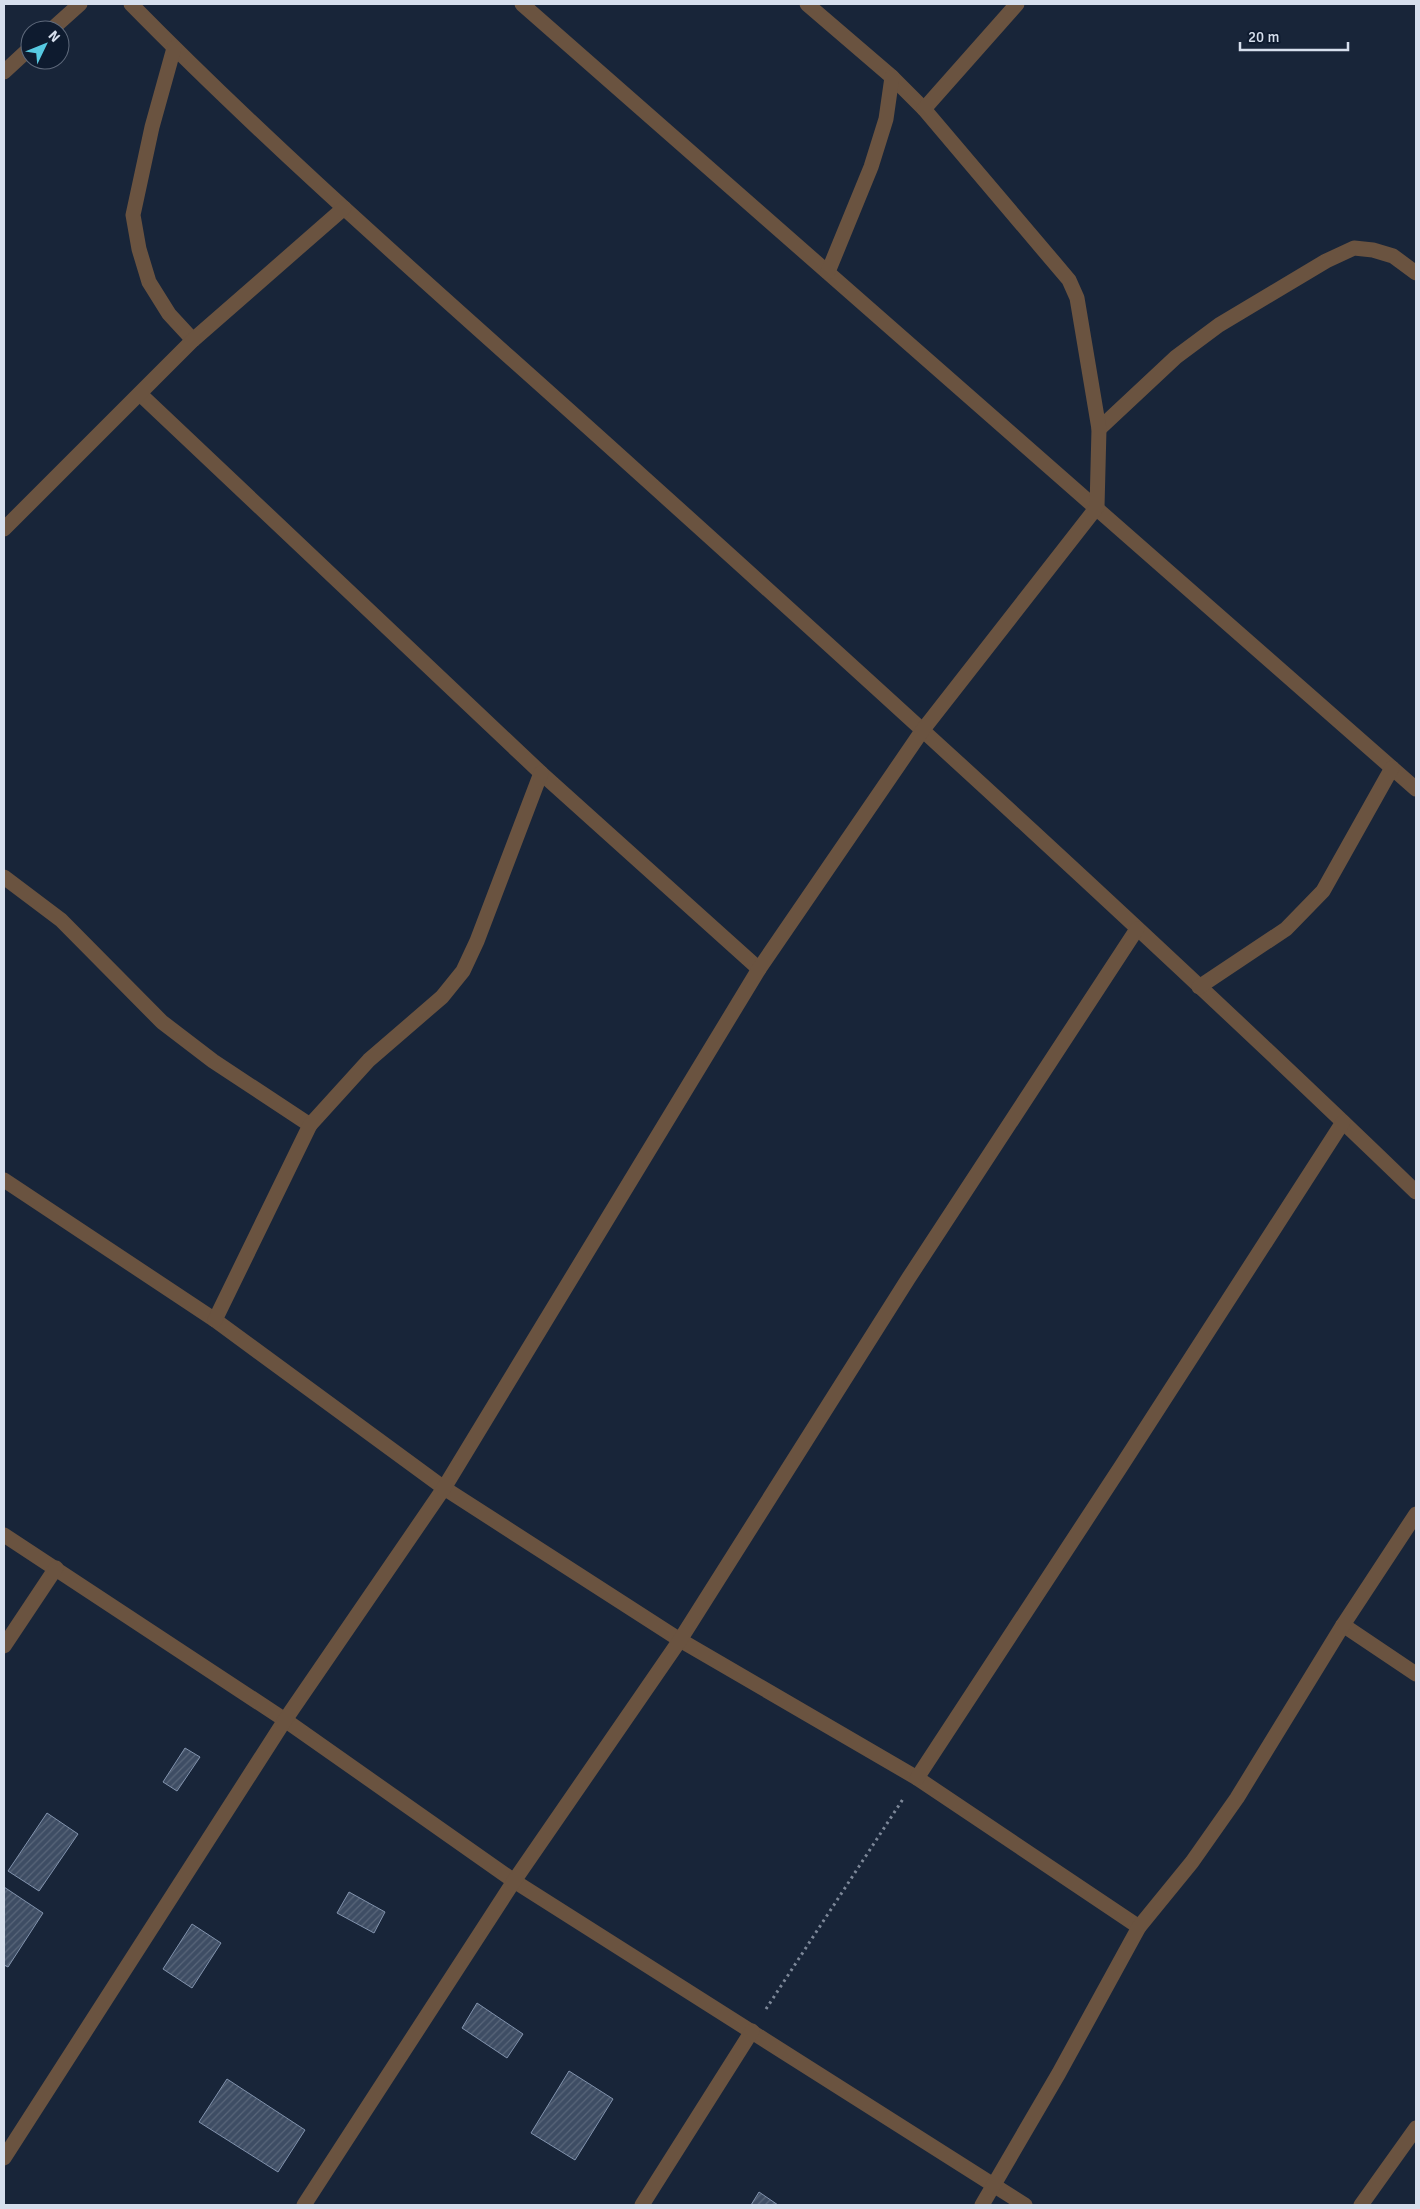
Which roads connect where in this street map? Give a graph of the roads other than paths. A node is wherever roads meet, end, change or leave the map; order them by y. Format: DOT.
graph roads {
  1 [pos="131,4"];
  2 [pos="522,4"];
  3 [pos="807,4"];
  4 [pos="1017,4"];
  5 [pos="73,6"];
  6 [pos="60,20"];
  7 [pos="174,48"];
  8 [pos="20,57"];
  9 [pos="4,72"];
  10 [pos="892,77"];
  11 [pos="924,110"];
  12 [pos="344,208"];
  13 [pos="828,272"];
  14 [pos="1416,273"];
  15 [pos="193,340"];
  16 [pos="140,394"];
  17 [pos="1099,429"];
  18 [pos="1097,507"];
  19 [pos="4,529"];
  20 [pos="922,731"];
  21 [pos="1392,768"];
  22 [pos="541,773"];
  23 [pos="1416,788"];
  24 [pos="4,877"];
  25 [pos="1137,929"];
  26 [pos="759,969"];
  27 [pos="1199,987"];
  28 [pos="1343,1122"];
  29 [pos="310,1125"];
  30 [pos="4,1180"];
  31 [pos="1416,1192"];
  32 [pos="215,1320"];
  33 [pos="444,1488"];
  34 [pos="1416,1514"];
  35 [pos="4,1535"];
  36 [pos="56,1568"];
  37 [pos="1343,1624"];
  38 [pos="680,1640"];
  39 [pos="4,1646"];
  40 [pos="1416,1674"];
  41 [pos="285,1720"];
  42 [pos="917,1778"];
  43 [pos="514,1881"];
  44 [pos="1139,1927"];
  45 [pos="752,2031"];
  46 [pos="1416,2128"];
  47 [pos="4,2158"];
  48 [pos="995,2186"];
  49 [pos="304,2205"];
  50 [pos="642,2205"];
  51 [pos="982,2205"];
  52 [pos="1025,2205"];
  53 [pos="1362,2205"];
  1 -- 7 [label="street"];
  2 -- 13 [label="street"];
  3 -- 10 [label="street"];
  4 -- 11 [label="street"];
  5 -- 6 [label="street"];
  7 -- 12 [label="street"];
  7 -- 15 [label="street"];
  8 -- 9 [label="street"];
  10 -- 11 [label="street"];
  10 -- 13 [label="street"];
  11 -- 17 [label="street"];
  12 -- 15 [label="street"];
  12 -- 20 [label="street"];
  13 -- 18 [label="street"];
  14 -- 17 [label="street"];
  15 -- 16 [label="street"];
  16 -- 19 [label="street"];
  16 -- 22 [label="street"];
  17 -- 18 [label="street"];
  18 -- 20 [label="street"];
  18 -- 21 [label="street"];
  20 -- 25 [label="street"];
  20 -- 26 [label="street"];
  21 -- 23 [label="street"];
  21 -- 27 [label="street"];
  22 -- 26 [label="street"];
  22 -- 29 [label="street"];
  24 -- 29 [label="street"];
  25 -- 27 [label="street"];
  25 -- 38 [label="street"];
  26 -- 33 [label="street"];
  27 -- 28 [label="street"];
  28 -- 31 [label="street"];
  28 -- 42 [label="street"];
  29 -- 32 [label="street"];
  30 -- 32 [label="street"];
  32 -- 33 [label="street"];
  33 -- 38 [label="street"];
  33 -- 41 [label="street"];
  34 -- 37 [label="street"];
  35 -- 36 [label="street"];
  36 -- 39 [label="street"];
  36 -- 41 [label="street"];
  37 -- 40 [label="street"];
  37 -- 44 [label="street"];
  38 -- 42 [label="street"];
  38 -- 43 [label="street"];
  41 -- 43 [label="street"];
  41 -- 47 [label="street"];
  42 -- 44 [label="street"];
  43 -- 45 [label="street"];
  43 -- 49 [label="street"];
  44 -- 48 [label="street"];
  45 -- 48 [label="street"];
  45 -- 50 [label="street"];
  46 -- 53 [label="street"];
  48 -- 51 [label="street"];
  48 -- 52 [label="street"];
}
